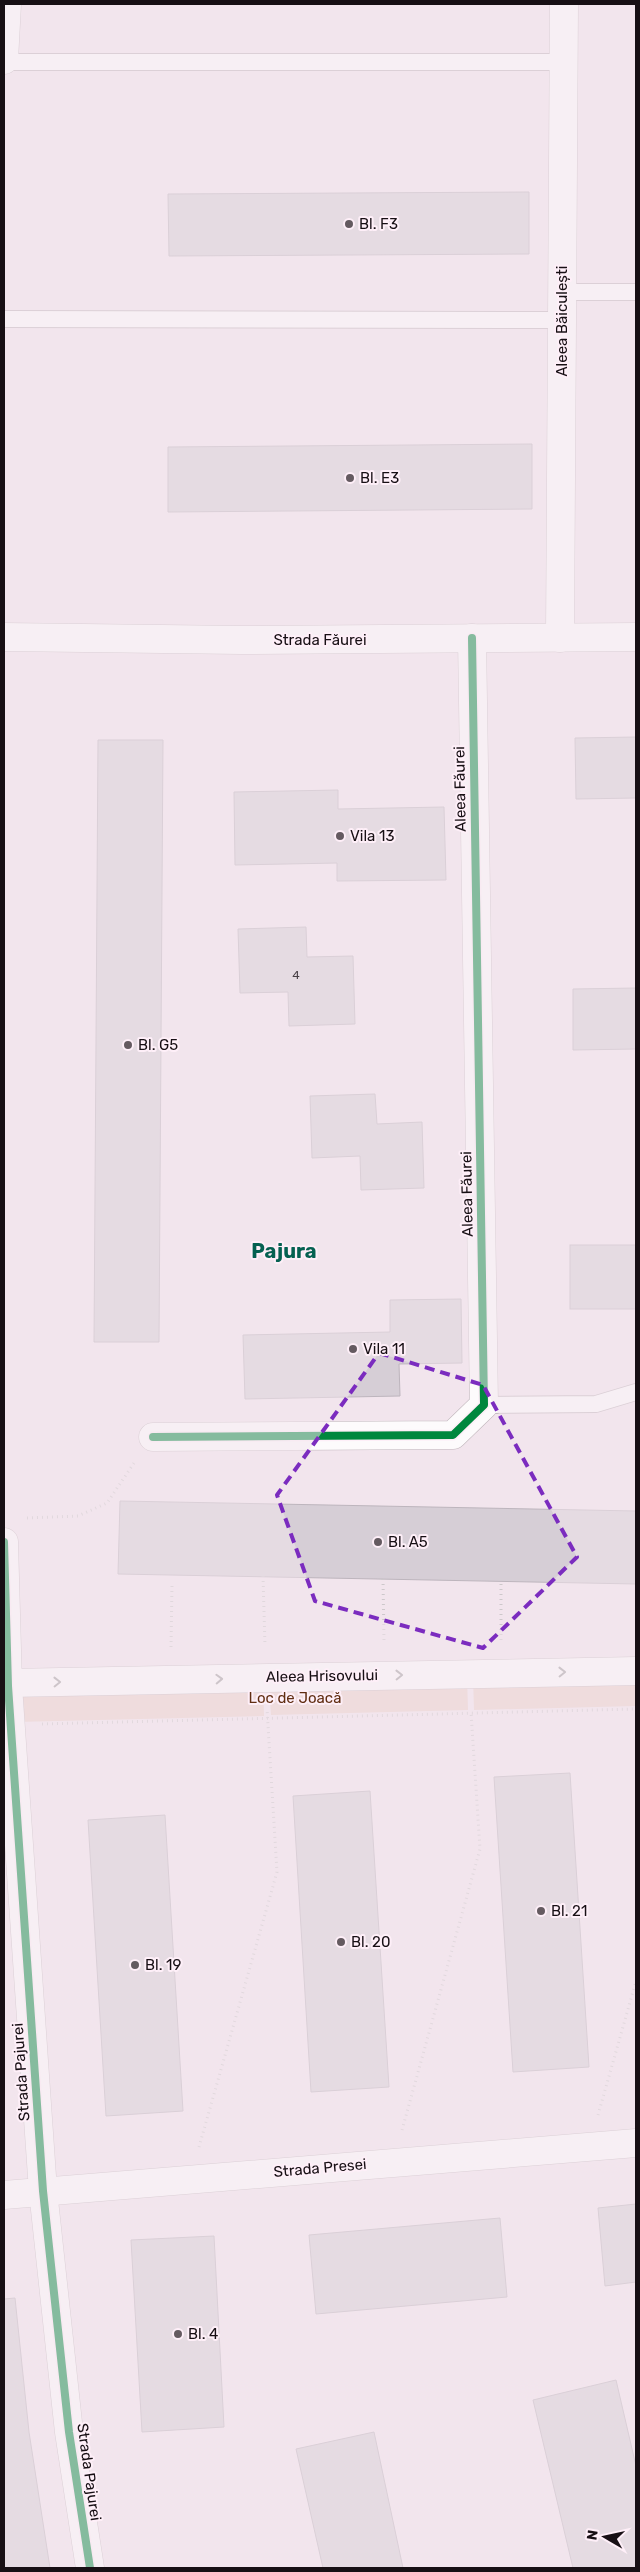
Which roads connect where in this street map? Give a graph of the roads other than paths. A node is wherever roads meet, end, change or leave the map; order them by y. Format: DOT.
graph roads {
  1 [pos="7,4"];
  2 [pos="564,4"];
  3 [pos="4,61"];
  4 [pos="564,62"];
  5 [pos="562,292"];
  6 [pos="636,292"];
  7 [pos="4,319"];
  8 [pos="562,320"];
  9 [pos="4,637"];
  10 [pos="472,638"];
  11 [pos="560,638"];
  12 [pos="636,638"];
  13 [pos="636,1392"];
  14 [pos="484,1406"];
  15 [pos="153,1437"];
  16 [pos="4,1542"];
  17 [pos="636,1671"];
  18 [pos="8,1682"];
  19 [pos="636,2143"];
  20 [pos="43,2191"];
  21 [pos="4,2195"];
  22 [pos="90,2568"];
  1 -- 3 [label="street"];
  2 -- 4 [label="street, Aleea Băiculești"];
  3 -- 4 [label="lane"];
  4 -- 5 [label="street, Aleea Băiculești"];
  5 -- 6 [label="lane"];
  5 -- 8 [label="street, Aleea Băiculești"];
  7 -- 8 [label="lane"];
  8 -- 11 [label="street, Aleea Băiculești"];
  9 -- 10 [label="street, Strada Făurei"];
  10 -- 11 [label="street, Strada Făurei"];
  10 -- 14 [label="street, Aleea Făurei"];
  11 -- 12 [label="street, Strada Făurei"];
  13 -- 14 [label="lane"];
  14 -- 15 [label="street"];
  16 -- 18 [label="street, Strada Pajurei"];
  18 -- 17 [label="street, Aleea Hrisovului, one-way"];
  18 -- 20 [label="street, Strada Pajurei"];
  19 -- 20 [label="street, Strada Presei"];
  20 -- 21 [label="street, Strada Presei"];
  20 -- 22 [label="street, Strada Pajurei"];
}
